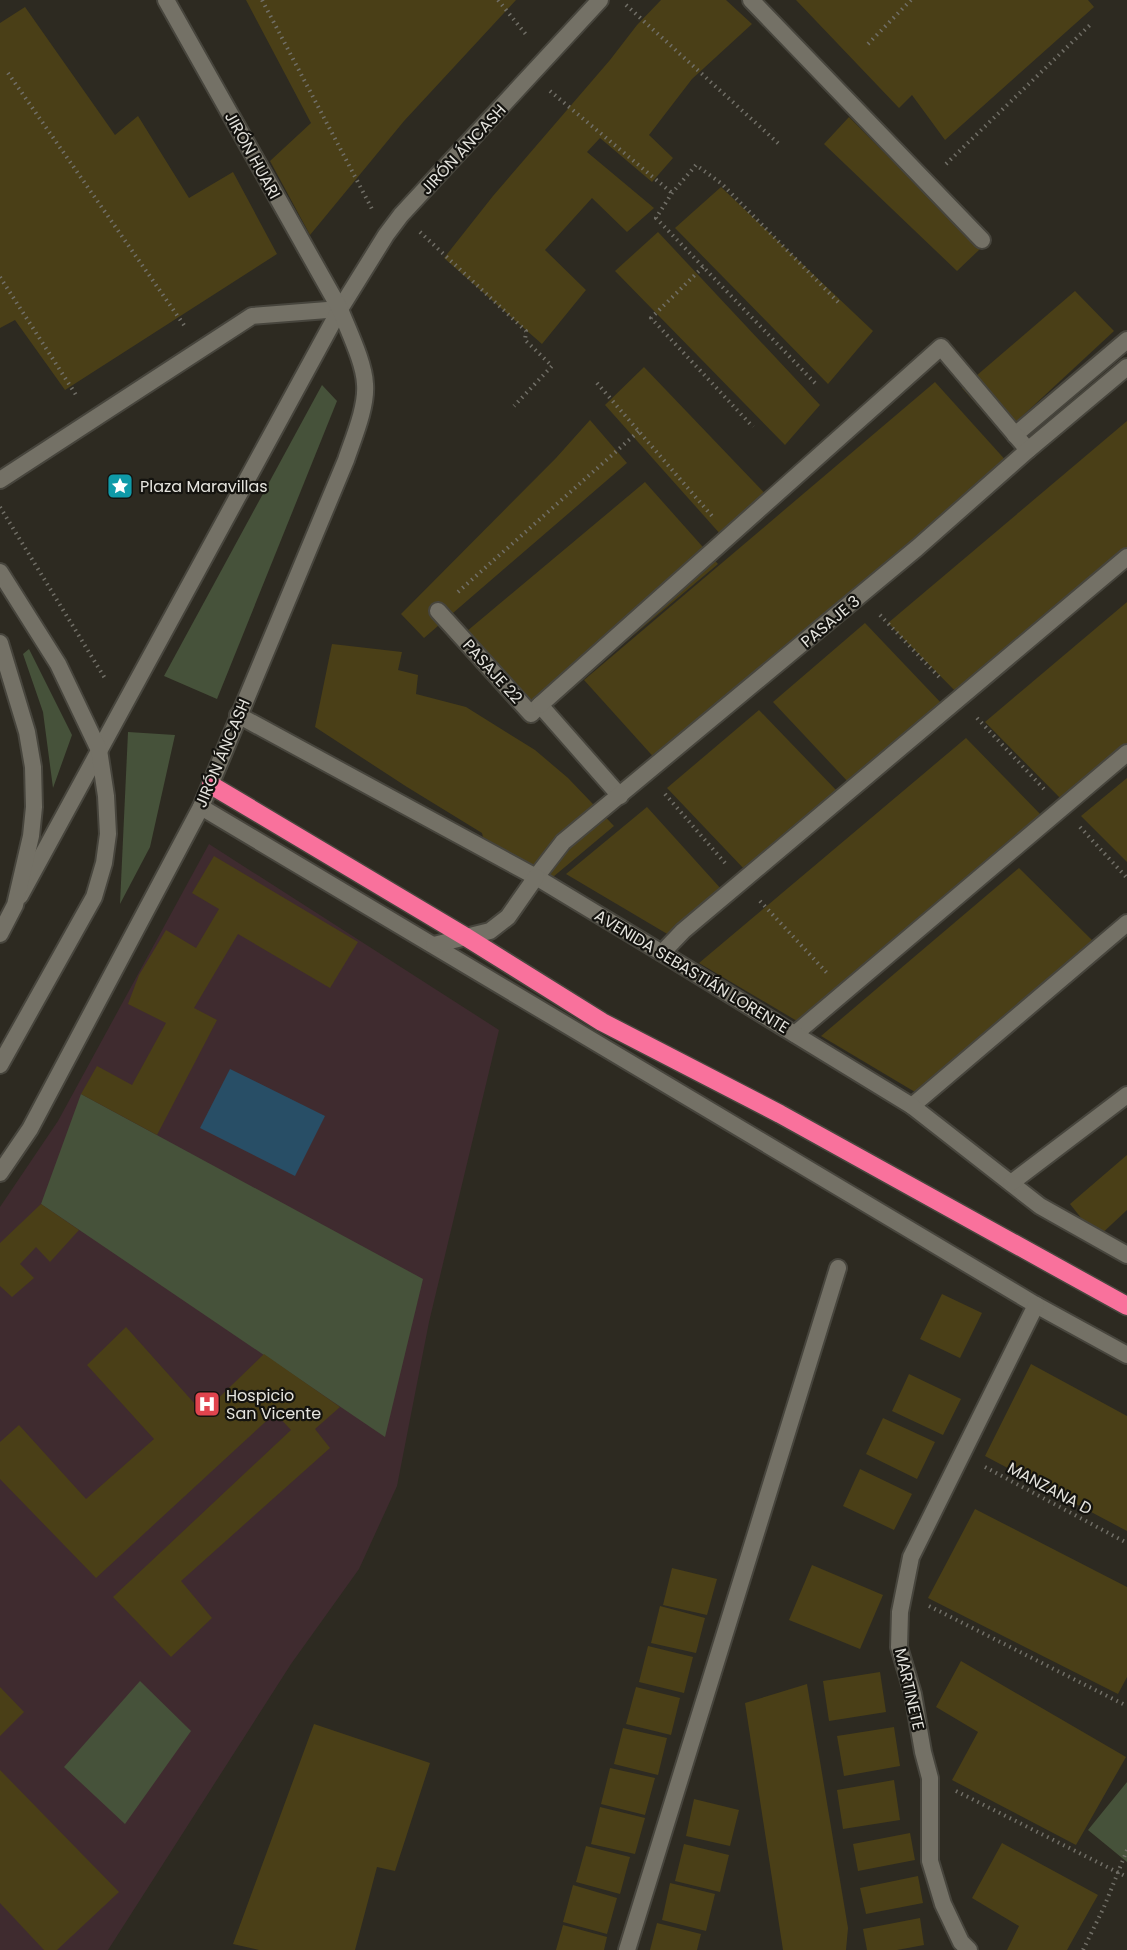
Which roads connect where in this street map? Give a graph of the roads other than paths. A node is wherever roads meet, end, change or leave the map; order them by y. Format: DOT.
graph roads {
  1 [pos="166,0"];
  2 [pos="600,0"];
  3 [pos="751,0"];
  4 [pos="982,240"];
  5 [pos="340,309"];
  6 [pos="1127,339"];
  7 [pos="1127,367"];
  8 [pos="1015,435"];
  9 [pos="1028,450"];
  10 [pos="0,480"];
  11 [pos="1127,557"];
  12 [pos="0,572"];
  13 [pos="438,611"];
  14 [pos="0,643"];
  15 [pos="540,705"];
  16 [pos="238,715"];
  17 [pos="99,750"];
  18 [pos="1127,753"];
  19 [pos="211,785"];
  20 [pos="620,796"];
  21 [pos="201,807"];
  22 [pos="536,877"];
  23 [pos="15,905"];
  24 [pos="1127,923"];
  25 [pos="0,934"];
  26 [pos="466,937"];
  27 [pos="434,945"];
  28 [pos="663,953"];
  29 [pos="795,1034"];
  30 [pos="0,1065"];
  31 [pos="1127,1095"];
  32 [pos="912,1106"];
  33 [pos="0,1173"];
  34 [pos="1011,1183"];
  35 [pos="1127,1256"];
  36 [pos="838,1268"];
  37 [pos="1036,1305"];
  38 [pos="1127,1306"];
  39 [pos="1127,1355"];
  40 [pos="627,1950"];
  41 [pos="969,1950"];
  1 -- 5 [label="street, JIRÓN HUARI"];
  2 -- 5 [label="street, JIRÓN ÁNCASH"];
  3 -- 4 [label="street"];
  5 -- 10 [label="street"];
  5 -- 16 [label="street, JIRÓN ÁNCASH"];
  5 -- 17 [label="street, JIRÓN ÁNCASH"];
  6 -- 8 [label="street"];
  7 -- 9 [label="street, PASAJE 3"];
  8 -- 9 [label="street"];
  8 -- 15 [label="street"];
  9 -- 20 [label="street, PASAJE 3"];
  11 -- 28 [label="street"];
  12 -- 17 [label="street"];
  13 -- 15 [label="street, PASAJE 22"];
  14 -- 23 [label="street"];
  15 -- 20 [label="street, PASAJE 22"];
  16 -- 19 [label="street, JIRÓN ÁNCASH"];
  16 -- 22 [label="street, AVENIDA SEBASTIÁN LORENTE"];
  17 -- 23 [label="street, JIRÓN ÁNCASH"];
  17 -- 30 [label="street"];
  18 -- 29 [label="street"];
  19 -- 21 [label="street, JIRÓN ÁNCASH"];
  19 -- 26 [label="highway"];
  20 -- 22 [label="street, PASAJE 3"];
  21 -- 27 [label="street"];
  21 -- 33 [label="street, JIRÓN ÁNCASH"];
  22 -- 26 [label="street, PASAJE 3"];
  22 -- 28 [label="street, AVENIDA SEBASTIÁN LORENTE"];
  23 -- 25 [label="street, JIRÓN ÁNCASH"];
  24 -- 32 [label="street"];
  26 -- 27 [label="street, PASAJE 3"];
  26 -- 38 [label="highway"];
  27 -- 37 [label="street"];
  28 -- 29 [label="street, AVENIDA SEBASTIÁN LORENTE"];
  29 -- 32 [label="street, AVENIDA SEBASTIÁN LORENTE"];
  31 -- 34 [label="street"];
  32 -- 34 [label="street, AVENIDA SEBASTIÁN LORENTE"];
  34 -- 35 [label="street, AVENIDA SEBASTIÁN LORENTE"];
  36 -- 40 [label="street"];
  37 -- 39 [label="street"];
  37 -- 41 [label="street, MARTINETE"];
}
